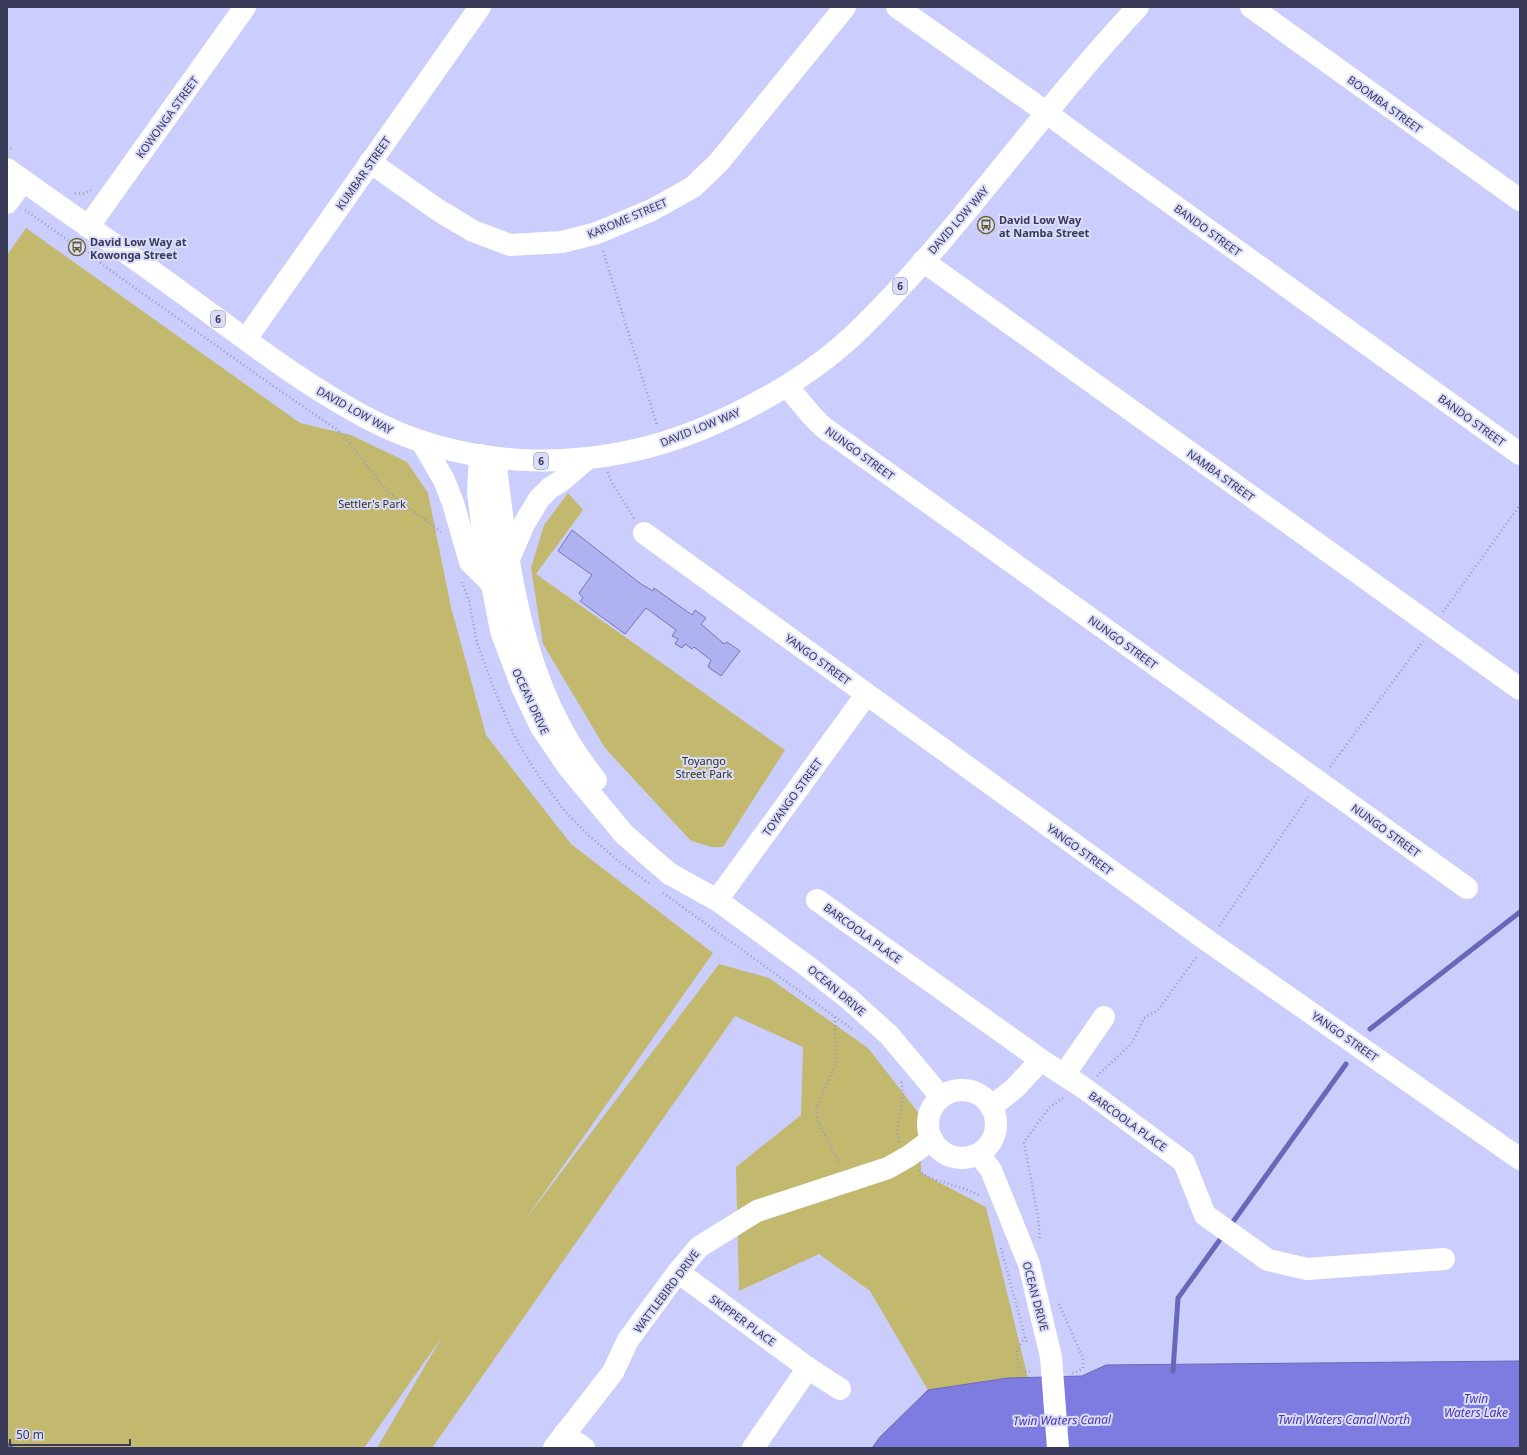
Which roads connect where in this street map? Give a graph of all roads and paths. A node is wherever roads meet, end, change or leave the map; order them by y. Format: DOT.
graph roads {
  1 [pos="245,7"];
  2 [pos="480,7"];
  3 [pos="845,7"];
  4 [pos="897,7"];
  5 [pos="1138,7"];
  6 [pos="1250,7"];
  7 [pos="1047,113"];
  8 [pos="370,162"];
  9 [pos="15,175"];
  10 [pos="1520,200"];
  11 [pos="7,203"];
  12 [pos="88,227"];
  13 [pos="597,233"];
  14 [pos="923,261"];
  15 [pos="246,339"];
  16 [pos="787,386"];
  17 [pos="422,442"];
  18 [pos="664,443"];
  19 [pos="1520,454"];
  20 [pos="487,457"];
  21 [pos="594,458"];
  22 [pos="644,534"];
  23 [pos="509,560"];
  24 [pos="491,583"];
  25 [pos="1520,689"];
  26 [pos="866,695"];
  27 [pos="1467,888"];
  28 [pos="717,900"];
  29 [pos="817,900"];
  30 [pos="835,1016"];
  31 [pos="1104,1017"];
  32 [pos="1041,1060"];
  33 [pos="1064,1075"];
  34 [pos="942,1097"];
  35 [pos="991,1107"];
  36 [pos="932,1139"];
  37 [pos="979,1154"];
  38 [pos="1520,1159"];
  39 [pos="849,1181"];
  40 [pos="1444,1259"];
  41 [pos="678,1272"];
  42 [pos="808,1368"];
  43 [pos="840,1389"];
  44 [pos="559,1441"];
  45 [pos="757,1442"];
  46 [pos="584,1448"];
  47 [pos="1058,1448"];
  1 -- 12 [label="street, KOWONGA STREET"];
  2 -- 8 [label="street, KUMBAR STREET"];
  3 -- 13 [label="street, KAROME STREET"];
  4 -- 7 [label="street, BANDO STREET"];
  5 -- 7 [label="street, DAVID LOW WAY / 6"];
  6 -- 10 [label="street, BOOMBA STREET"];
  7 -- 14 [label="street, DAVID LOW WAY / 6"];
  7 -- 19 [label="street, BANDO STREET"];
  8 -- 13 [label="street, KAROME STREET"];
  8 -- 15 [label="street, KUMBAR STREET"];
  9 -- 11 [label="street"];
  9 -- 12 [label="street, DAVID LOW WAY / 6"];
  12 -- 15 [label="street, DAVID LOW WAY / 6"];
  13 -- 18 [label="path"];
  14 -- 16 [label="street, DAVID LOW WAY / 6"];
  14 -- 25 [label="street, NAMBA STREET"];
  15 -- 17 [label="street, DAVID LOW WAY / 6"];
  16 -- 18 [label="street, DAVID LOW WAY / 6"];
  16 -- 27 [label="street, NUNGO STREET"];
  17 -- 20 [label="street, DAVID LOW WAY / 6"];
  17 -- 24 [label="street"];
  18 -- 21 [label="street, DAVID LOW WAY / 6"];
  20 -- 21 [label="street, DAVID LOW WAY / 6"];
  20 -- 23 [label="street, OCEAN DRIVE"];
  20 -- 24 [label="street, OCEAN DRIVE"];
  21 -- 22 [label="path"];
  21 -- 23 [label="street"];
  22 -- 26 [label="street, YANGO STREET"];
  23 -- 28 [label="street, OCEAN DRIVE"];
  24 -- 28 [label="street, OCEAN DRIVE"];
  26 -- 28 [label="street, TOYANGO STREET"];
  26 -- 38 [label="street, YANGO STREET"];
  28 -- 34 [label="street, OCEAN DRIVE"];
  29 -- 32 [label="street, BARCOOLA PLACE"];
  30 -- 39 [label="path"];
  31 -- 33 [label="street"];
  32 -- 33 [label="street, BARCOOLA PLACE"];
  32 -- 35 [label="street"];
  33 -- 40 [label="street, BARCOOLA PLACE"];
  34 -- 35 [label="street"];
  34 -- 36 [label="street"];
  35 -- 37 [label="street"];
  36 -- 37 [label="street"];
  36 -- 39 [label="street, WATTLEBIRD DRIVE"];
  37 -- 47 [label="street, OCEAN DRIVE"];
  39 -- 41 [label="street, WATTLEBIRD DRIVE"];
  41 -- 42 [label="street, SKIPPER PLACE"];
  41 -- 44 [label="street, WATTLEBIRD DRIVE"];
  42 -- 43 [label="street, SKIPPER PLACE"];
  42 -- 45 [label="street"];
  44 -- 46 [label="street"];
}
